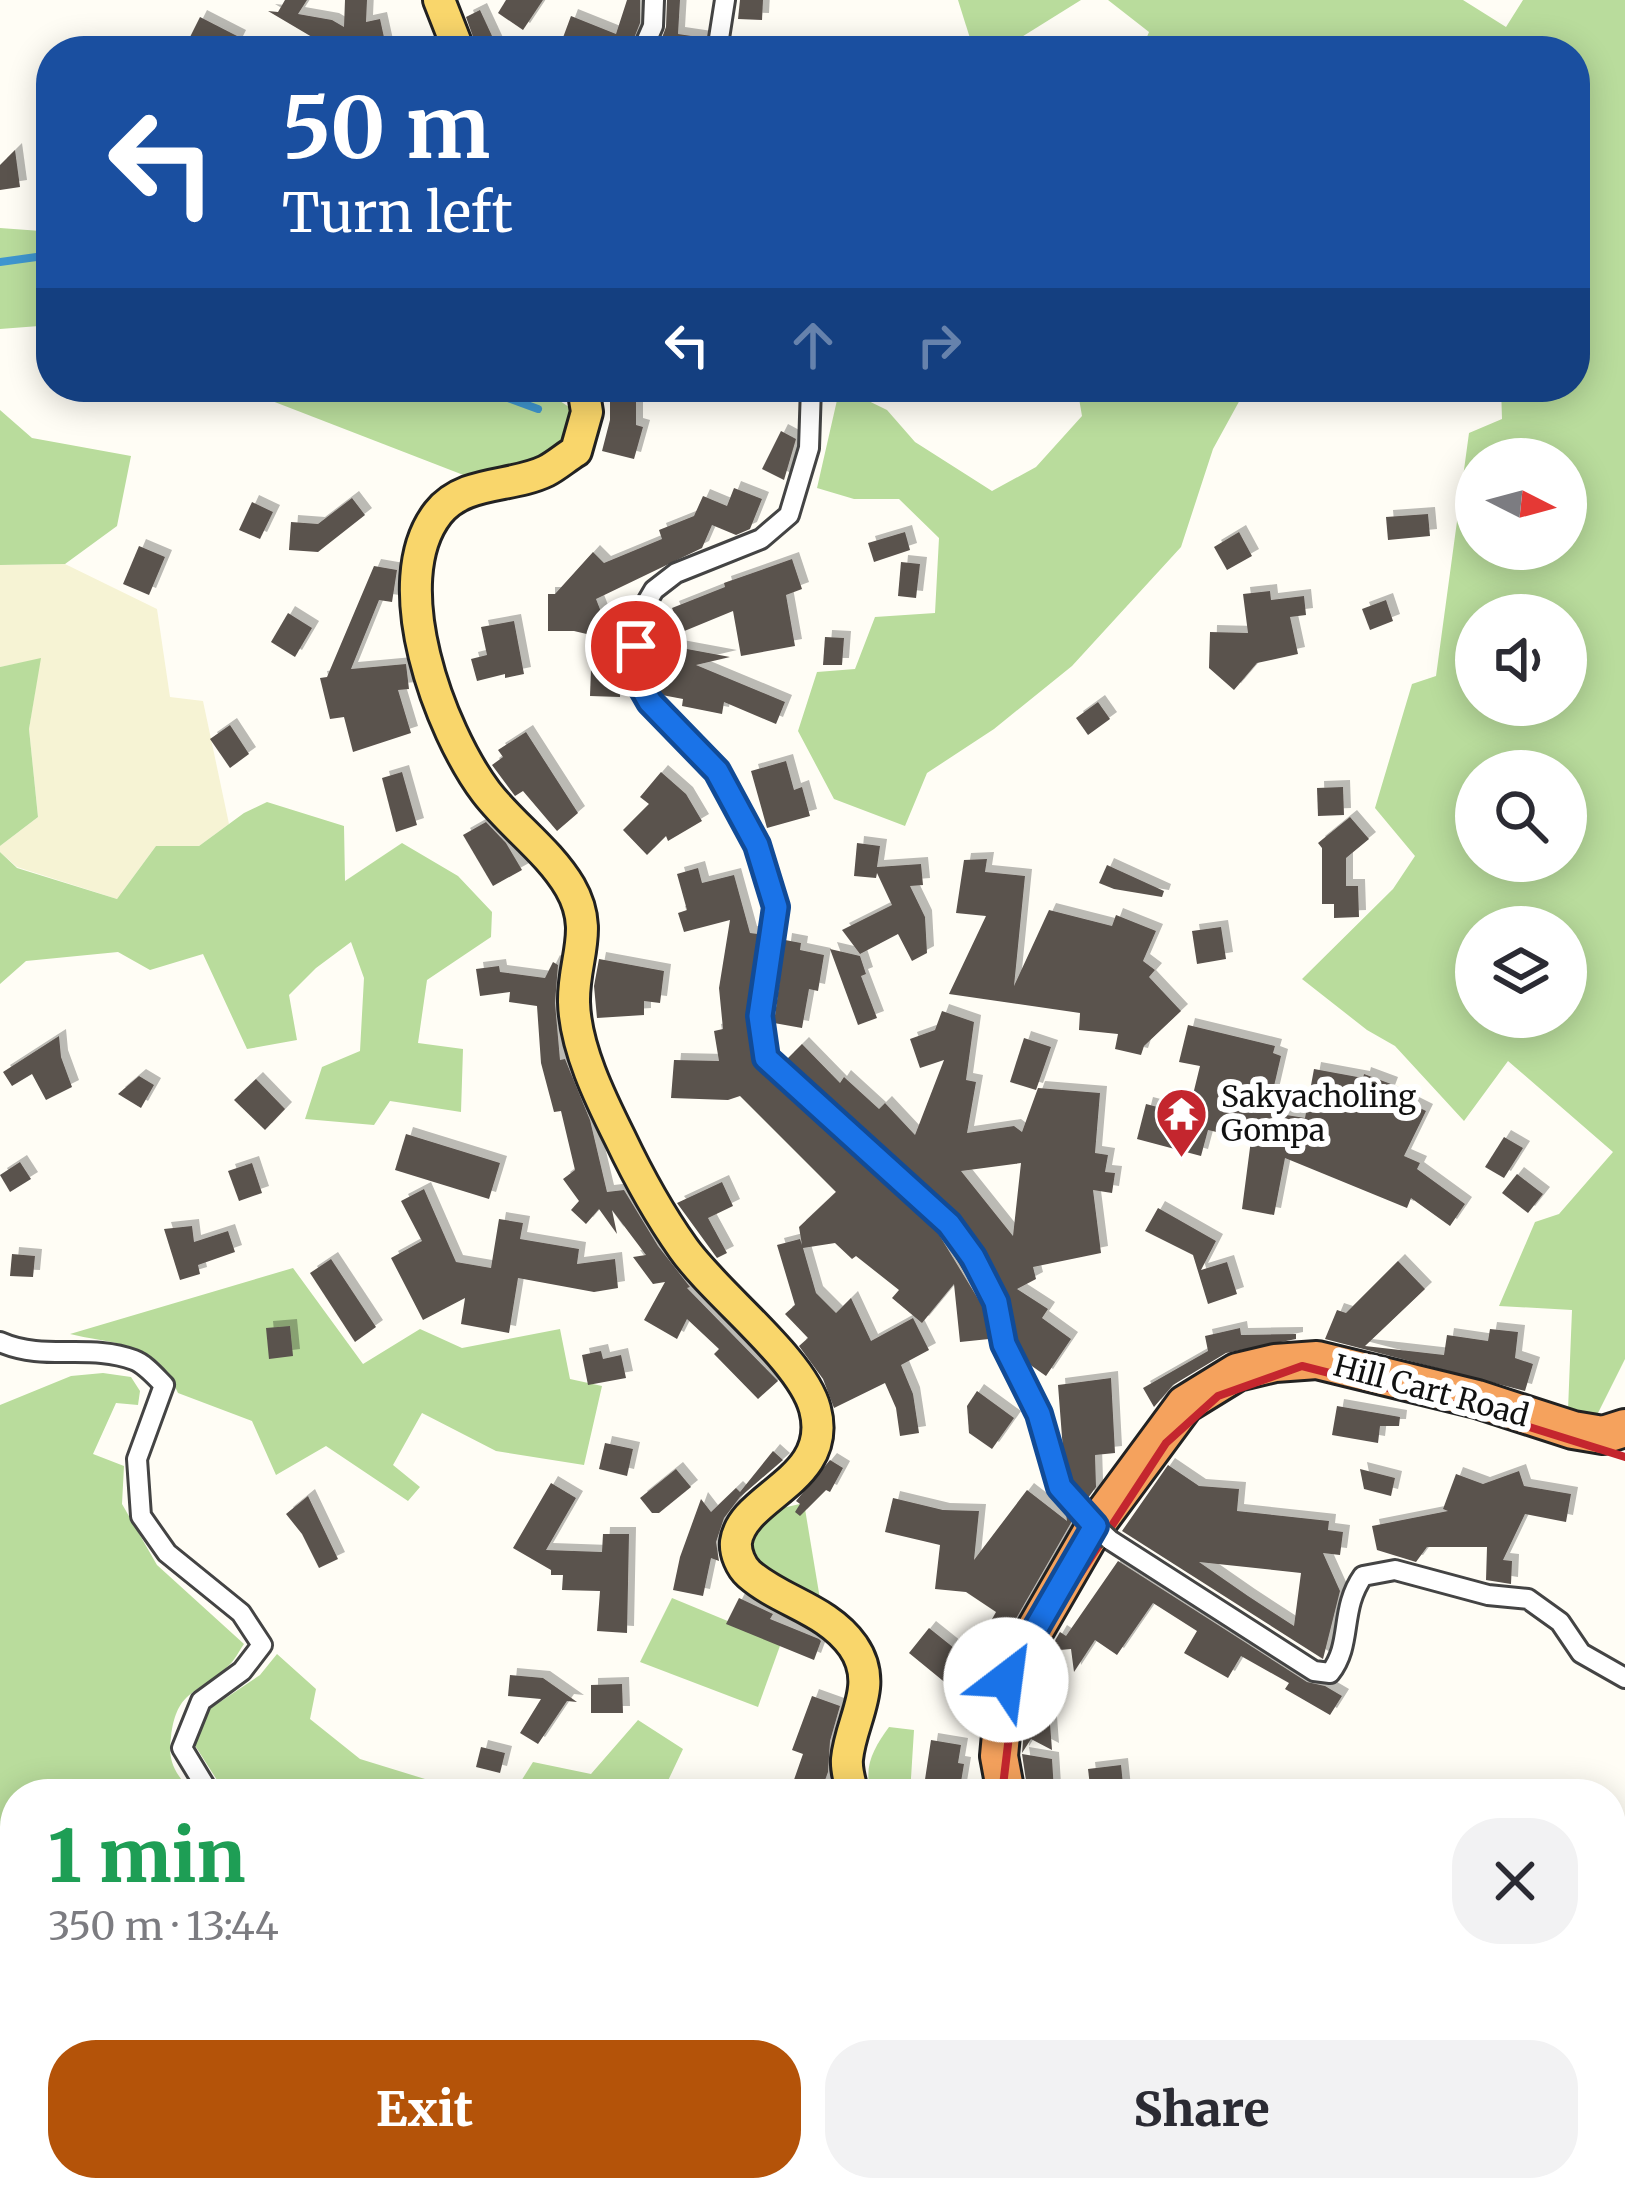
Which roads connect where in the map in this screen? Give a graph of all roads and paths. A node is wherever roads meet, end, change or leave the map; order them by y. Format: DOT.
graph roads {
  1 [pos="439,0"];
  2 [pos="654,0"];
  3 [pos="725,0"];
  4 [pos="453,36"];
  5 [pos="649,36"];
  6 [pos="719,36"];
  7 [pos="585,402"];
  8 [pos="811,402"];
  9 [pos="0,1342"];
  10 [pos="1625,1428"];
  11 [pos="1102,1533"];
  12 [pos="1625,1678"];
  13 [pos="201,1779"];
  14 [pos="847,1779"];
  15 [pos="1003,1779"];
  1 -- 4 [label="main road"];
  2 -- 5 [label="street"];
  3 -- 6 [label="street"];
  7 -- 14 [label="main road"];
  8 -- 11 [label="street"];
  9 -- 13 [label="street"];
  10 -- 11 [label="highway, Hill Cart Road"];
  11 -- 12 [label="street"];
  11 -- 15 [label="highway, Hill Cart Road"];
}
